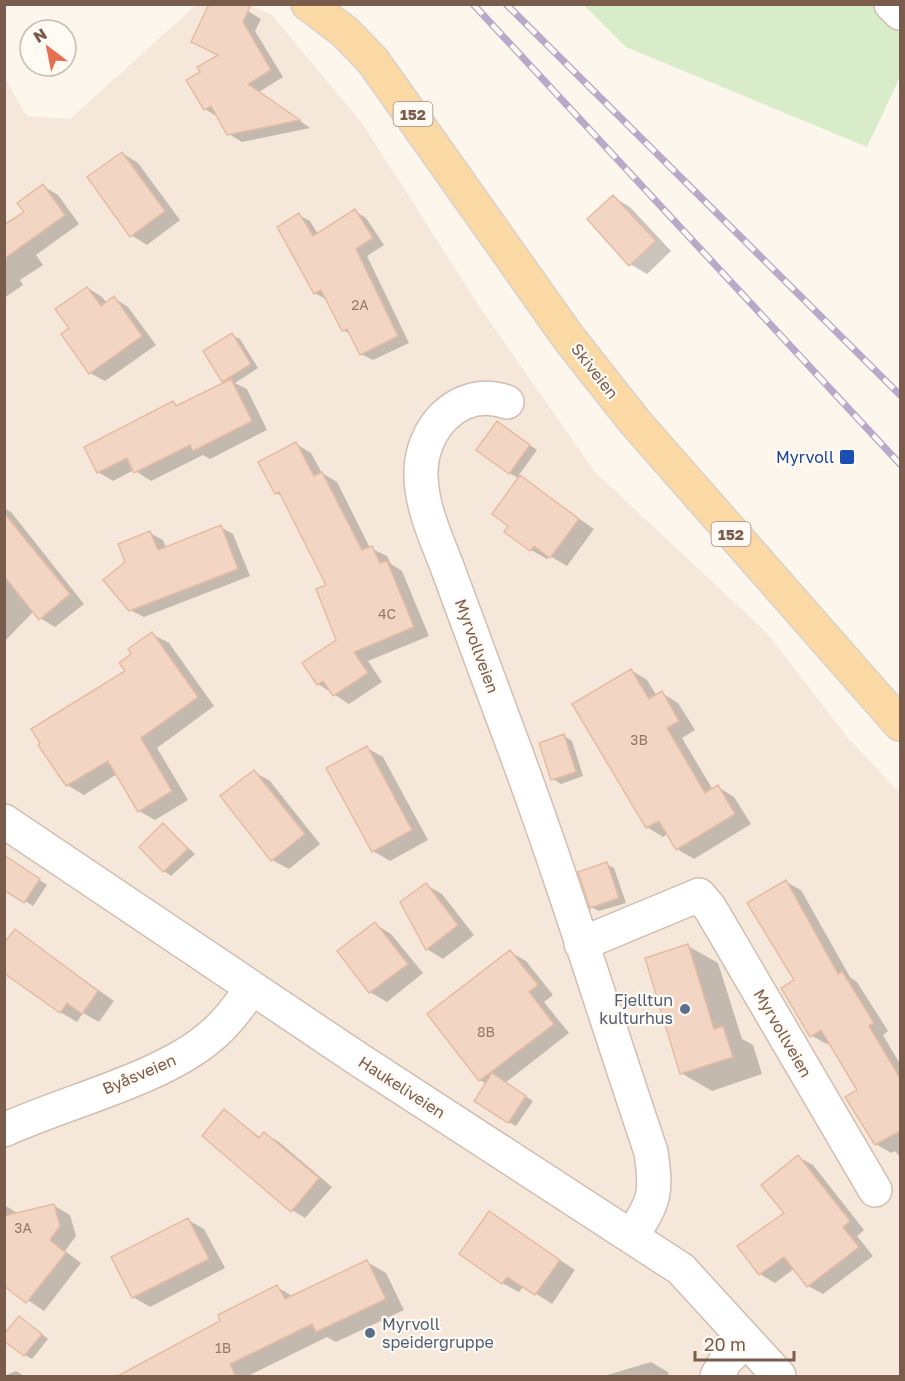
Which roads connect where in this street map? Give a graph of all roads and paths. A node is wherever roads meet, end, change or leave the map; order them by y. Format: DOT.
graph roads {
  1 [pos="308,4"];
  2 [pos="891,4"];
  3 [pos="900,13"];
  4 [pos="507,402"];
  5 [pos="900,724"];
  6 [pos="4,821"];
  7 [pos="581,944"];
  8 [pos="252,988"];
  9 [pos="4,1130"];
  10 [pos="875,1190"];
  11 [pos="632,1236"];
  12 [pos="745,1341"];
  13 [pos="717,1377"];
  14 [pos="779,1377"];
  1 -- 5 [label="main road, Skiveien / 152"];
  2 -- 3 [label="street"];
  4 -- 7 [label="street, Myrvollveien"];
  6 -- 8 [label="street, Haukeliveien"];
  7 -- 10 [label="street, Myrvollveien"];
  7 -- 11 [label="street, Myrvollveien"];
  8 -- 9 [label="street, Byåsveien"];
  8 -- 11 [label="street, Haukeliveien"];
  11 -- 12 [label="street, Haukeliveien"];
  12 -- 13 [label="street"];
  12 -- 14 [label="street, Haukeliveien"];
}
